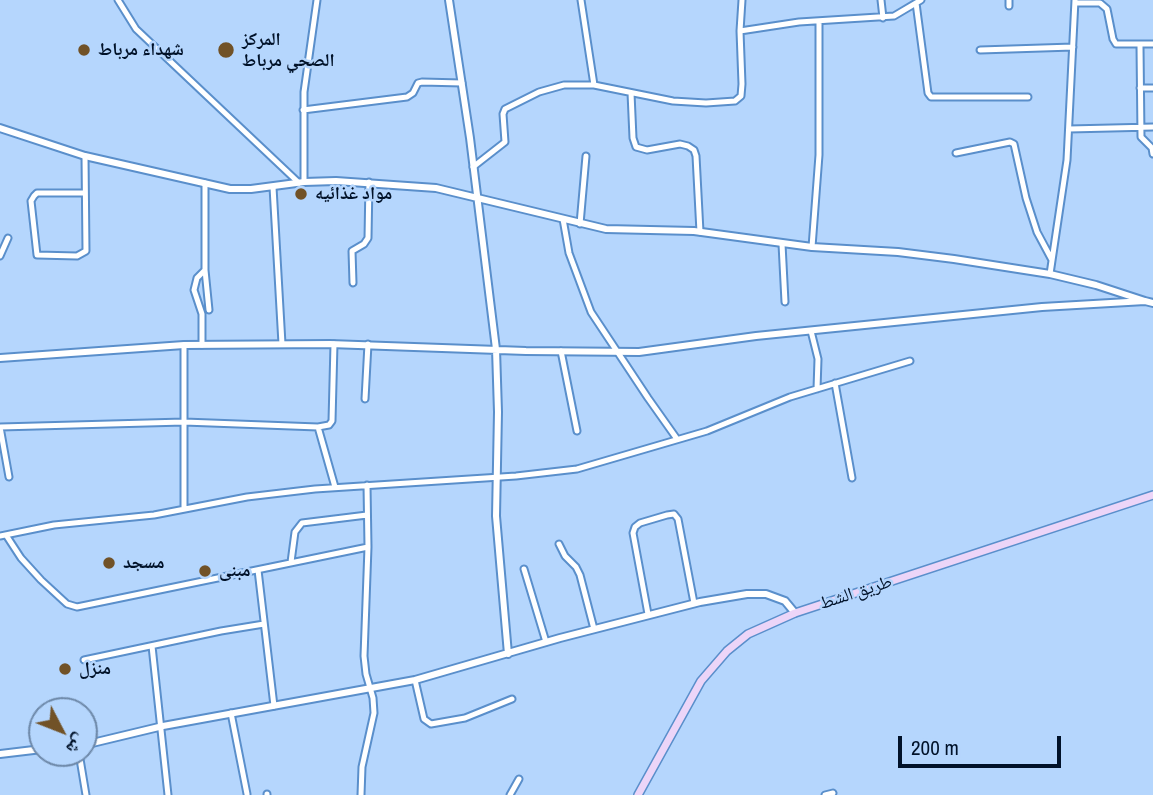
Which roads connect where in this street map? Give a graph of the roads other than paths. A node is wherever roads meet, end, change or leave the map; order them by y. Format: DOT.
graph roads {
  1 [pos="118,0"];
  2 [pos="317,0"];
  3 [pos="449,0"];
  4 [pos="581,0"];
  5 [pos="741,0"];
  6 [pos="881,0"];
  7 [pos="918,1"];
  8 [pos="1075,1"];
  9 [pos="883,18"];
  10 [pos="819,21"];
  11 [pos="740,31"];
  12 [pos="1153,44"];
  13 [pos="1140,46"];
  14 [pos="1073,47"];
  15 [pos="980,50"];
  16 [pos="462,83"];
  17 [pos="594,85"];
  18 [pos="1140,88"];
  19 [pos="1153,88"];
  20 [pos="631,93"];
  21 [pos="1028,97"];
  22 [pos="303,110"];
  23 [pos="1140,127"];
  24 [pos="1153,127"];
  25 [pos="0,128"];
  26 [pos="1069,129"];
  27 [pos="956,153"];
  28 [pos="1153,154"];
  29 [pos="85,156"];
  30 [pos="586,156"];
  31 [pos="473,167"];
  32 [pos="302,182"];
  33 [pos="369,182"];
  34 [pos="205,183"];
  35 [pos="273,187"];
  36 [pos="84,193"];
  37 [pos="477,197"];
  38 [pos="563,219"];
  39 [pos="580,224"];
  40 [pos="700,232"];
  41 [pos="8,238"];
  42 [pos="782,244"];
  43 [pos="812,247"];
  44 [pos="0,256"];
  45 [pos="1052,260"];
  46 [pos="205,270"];
  47 [pos="1050,274"];
  48 [pos="353,283"];
  49 [pos="1145,301"];
  50 [pos="785,302"];
  51 [pos="1153,303"];
  52 [pos="209,310"];
  53 [pos="811,331"];
  54 [pos="282,344"];
  55 [pos="334,344"];
  56 [pos="368,344"];
  57 [pos="184,345"];
  58 [pos="202,345"];
  59 [pos="496,349"];
  60 [pos="561,351"];
  61 [pos="619,352"];
  62 [pos="0,358"];
  63 [pos="910,361"];
  64 [pos="835,383"];
  65 [pos="817,389"];
  66 [pos="365,398"];
  67 [pos="184,422"];
  68 [pos="0,427"];
  69 [pos="317,427"];
  70 [pos="577,431"];
  71 [pos="677,439"];
  72 [pos="9,477"];
  73 [pos="496,477"];
  74 [pos="852,478"];
  75 [pos="367,485"];
  76 [pos="335,487"];
  77 [pos="1153,495"];
  78 [pos="184,508"];
  79 [pos="367,514"];
  80 [pos="3,536"];
  81 [pos="559,544"];
  82 [pos="368,547"];
  83 [pos="291,562"];
  84 [pos="524,569"];
  85 [pos="258,570"];
  86 [pos="694,603"];
  87 [pos="795,613"];
  88 [pos="648,614"];
  89 [pos="264,624"];
  90 [pos="594,629"];
  91 [pos="546,642"];
  92 [pos="152,646"];
  93 [pos="508,654"];
  94 [pos="84,660"];
  95 [pos="415,680"];
  96 [pos="370,688"];
  97 [pos="512,699"];
  98 [pos="274,706"];
  99 [pos="231,713"];
  100 [pos="163,726"];
  101 [pos="98,742"];
  102 [pos="28,751"];
  103 [pos="0,754"];
  104 [pos="81,767"];
  105 [pos="519,779"];
  106 [pos="833,793"];
  107 [pos="247,794"];
  108 [pos="86,795"];
  109 [pos="168,795"];
  110 [pos="361,795"];
  111 [pos="510,795"];
  112 [pos="638,795"];
  113 [pos="825,795"];
  1 -- 32 [label="street"];
  2 -- 22 [label="street"];
  3 -- 16 [label="street"];
  4 -- 17 [label="street"];
  5 -- 11 [label="street"];
  6 -- 9 [label="street"];
  7 -- 9 [label="street"];
  7 -- 21 [label="street"];
  8 -- 13 [label="street"];
  8 -- 14 [label="street"];
  9 -- 10 [label="street"];
  10 -- 11 [label="street"];
  10 -- 43 [label="street"];
  11 -- 20 [label="street"];
  12 -- 13 [label="street"];
  13 -- 18 [label="street"];
  14 -- 15 [label="street"];
  14 -- 26 [label="street"];
  16 -- 22 [label="street"];
  16 -- 31 [label="street"];
  17 -- 20 [label="street"];
  17 -- 31 [label="street"];
  18 -- 19 [label="street"];
  18 -- 23 [label="street"];
  20 -- 40 [label="street"];
  22 -- 32 [label="street"];
  23 -- 24 [label="street"];
  23 -- 26 [label="street"];
  23 -- 28 [label="street"];
  25 -- 29 [label="street"];
  26 -- 45 [label="street"];
  27 -- 45 [label="street"];
  29 -- 34 [label="street"];
  29 -- 36 [label="street"];
  30 -- 39 [label="street"];
  31 -- 37 [label="street"];
  32 -- 33 [label="street"];
  32 -- 35 [label="street"];
  33 -- 37 [label="street"];
  33 -- 48 [label="street"];
  34 -- 35 [label="street"];
  34 -- 46 [label="street"];
  35 -- 54 [label="street"];
  36 -- 36 [label="street"];
  37 -- 38 [label="street"];
  37 -- 59 [label="street"];
  38 -- 39 [label="street"];
  38 -- 61 [label="street"];
  39 -- 40 [label="street"];
  40 -- 42 [label="street"];
  41 -- 44 [label="street"];
  42 -- 43 [label="street"];
  42 -- 50 [label="street"];
  43 -- 47 [label="street"];
  45 -- 47 [label="street"];
  46 -- 52 [label="street"];
  46 -- 58 [label="street"];
  47 -- 49 [label="street"];
  49 -- 51 [label="street"];
  49 -- 53 [label="street"];
  53 -- 61 [label="street"];
  53 -- 65 [label="street"];
  54 -- 55 [label="street"];
  54 -- 58 [label="street"];
  55 -- 56 [label="street"];
  55 -- 69 [label="street"];
  56 -- 59 [label="street"];
  56 -- 66 [label="street"];
  57 -- 58 [label="street"];
  57 -- 62 [label="street"];
  57 -- 67 [label="street"];
  59 -- 60 [label="street"];
  59 -- 73 [label="street"];
  60 -- 61 [label="street"];
  60 -- 70 [label="street"];
  61 -- 71 [label="street"];
  63 -- 64 [label="street"];
  64 -- 65 [label="street"];
  64 -- 74 [label="street"];
  65 -- 71 [label="street"];
  67 -- 68 [label="street"];
  67 -- 69 [label="street"];
  67 -- 78 [label="street"];
  68 -- 72 [label="street"];
  69 -- 76 [label="street"];
  71 -- 73 [label="street"];
  73 -- 75 [label="street"];
  73 -- 93 [label="street"];
  75 -- 76 [label="street"];
  75 -- 79 [label="street"];
  76 -- 78 [label="street"];
  77 -- 87 [label="main road, طريق الشط"];
  78 -- 80 [label="street"];
  79 -- 82 [label="street"];
  79 -- 83 [label="street"];
  80 -- 85 [label="street"];
  81 -- 90 [label="street"];
  82 -- 83 [label="street"];
  82 -- 96 [label="street"];
  83 -- 85 [label="street"];
  84 -- 91 [label="street"];
  85 -- 89 [label="street"];
  86 -- 87 [label="street"];
  86 -- 88 [label="street"];
  86 -- 88 [label="street"];
  87 -- 112 [label="main road, طريق الشط"];
  88 -- 90 [label="street"];
  89 -- 92 [label="street"];
  89 -- 98 [label="street"];
  90 -- 91 [label="street"];
  91 -- 93 [label="street"];
  92 -- 94 [label="street"];
  92 -- 100 [label="street"];
  93 -- 95 [label="street"];
  95 -- 96 [label="street"];
  95 -- 97 [label="street"];
  96 -- 98 [label="street"];
  96 -- 110 [label="street"];
  98 -- 99 [label="street"];
  99 -- 100 [label="street"];
  99 -- 107 [label="street"];
  100 -- 101 [label="street"];
  100 -- 109 [label="street"];
  102 -- 103 [label="street"];
  104 -- 108 [label="street"];
  105 -- 111 [label="street"];
  106 -- 113 [label="street"];
}
